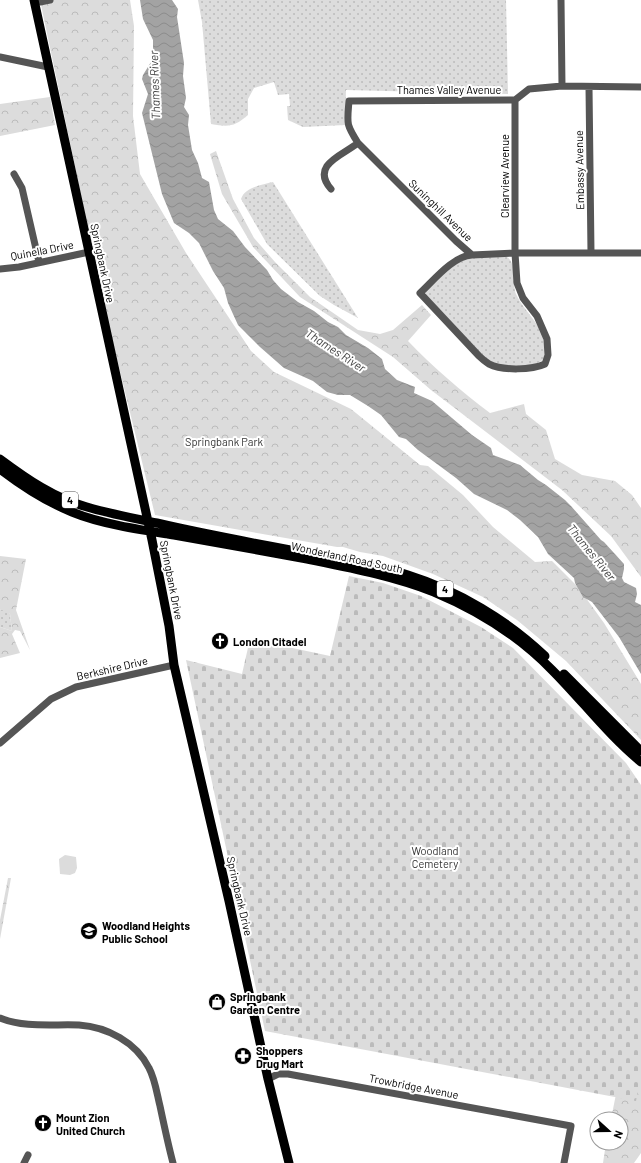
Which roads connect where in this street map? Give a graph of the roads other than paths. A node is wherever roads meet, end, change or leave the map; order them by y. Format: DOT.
graph roads {
  1 [pos="50,0"];
  2 [pos="561,0"];
  3 [pos="34,1"];
  4 [pos="0,57"];
  5 [pos="48,66"];
  6 [pos="562,86"];
  7 [pos="589,87"];
  8 [pos="641,87"];
  9 [pos="515,100"];
  10 [pos="349,101"];
  11 [pos="358,143"];
  12 [pos="14,174"];
  13 [pos="331,189"];
  14 [pos="89,252"];
  15 [pos="515,253"];
  16 [pos="591,253"];
  17 [pos="641,253"];
  18 [pos="472,255"];
  19 [pos="39,262"];
  20 [pos="0,269"];
  21 [pos="0,459"];
  22 [pos="0,469"];
  23 [pos="148,521"];
  24 [pos="150,531"];
  25 [pos="174,666"];
  26 [pos="0,743"];
  27 [pos="641,751"];
  28 [pos="641,762"];
  29 [pos="0,1018"];
  30 [pos="268,1079"];
  31 [pos="28,1155"];
  32 [pos="24,1163"];
  33 [pos="173,1163"];
  34 [pos="289,1163"];
  35 [pos="564,1163"];
  1 -- 3 [label="street"];
  2 -- 6 [label="street"];
  3 -- 5 [label="main road, Springbank Drive"];
  4 -- 5 [label="street"];
  5 -- 14 [label="main road, Springbank Drive"];
  6 -- 7 [label="street, Thames Valley Avenue"];
  6 -- 9 [label="street, Thames Valley Avenue"];
  7 -- 8 [label="street, Thames Valley Avenue"];
  7 -- 16 [label="street, Embassy Avenue"];
  9 -- 10 [label="street, Thames Valley Avenue"];
  9 -- 15 [label="street, Clearview Avenue"];
  10 -- 11 [label="street, Suninghill Avenue"];
  11 -- 13 [label="street"];
  11 -- 18 [label="street, Suninghill Avenue"];
  12 -- 19 [label="street"];
  14 -- 19 [label="street, Quinella Drive"];
  14 -- 23 [label="main road, Springbank Drive"];
  15 -- 16 [label="street, Suninghill Avenue"];
  15 -- 18 [label="street, Suninghill Avenue"];
  15 -- 18 [label="street, Clearview Avenue"];
  16 -- 17 [label="street, Suninghill Avenue"];
  19 -- 20 [label="street, Quinella Drive"];
  21 -- 23 [label="main road, Wonderland Road South / 4"];
  22 -- 24 [label="main road, Wonderland Road South / 4"];
  23 -- 24 [label="main road, Springbank Drive"];
  23 -- 27 [label="main road, Wonderland Road South / 4"];
  24 -- 25 [label="main road, Springbank Drive"];
  24 -- 28 [label="main road, Wonderland Road South / 4"];
  25 -- 26 [label="street, Berkshire Drive"];
  25 -- 30 [label="main road, Springbank Drive"];
  29 -- 33 [label="street"];
  30 -- 34 [label="main road, Springbank Drive"];
  30 -- 35 [label="street, Trowbridge Avenue"];
  31 -- 32 [label="street"];
}
